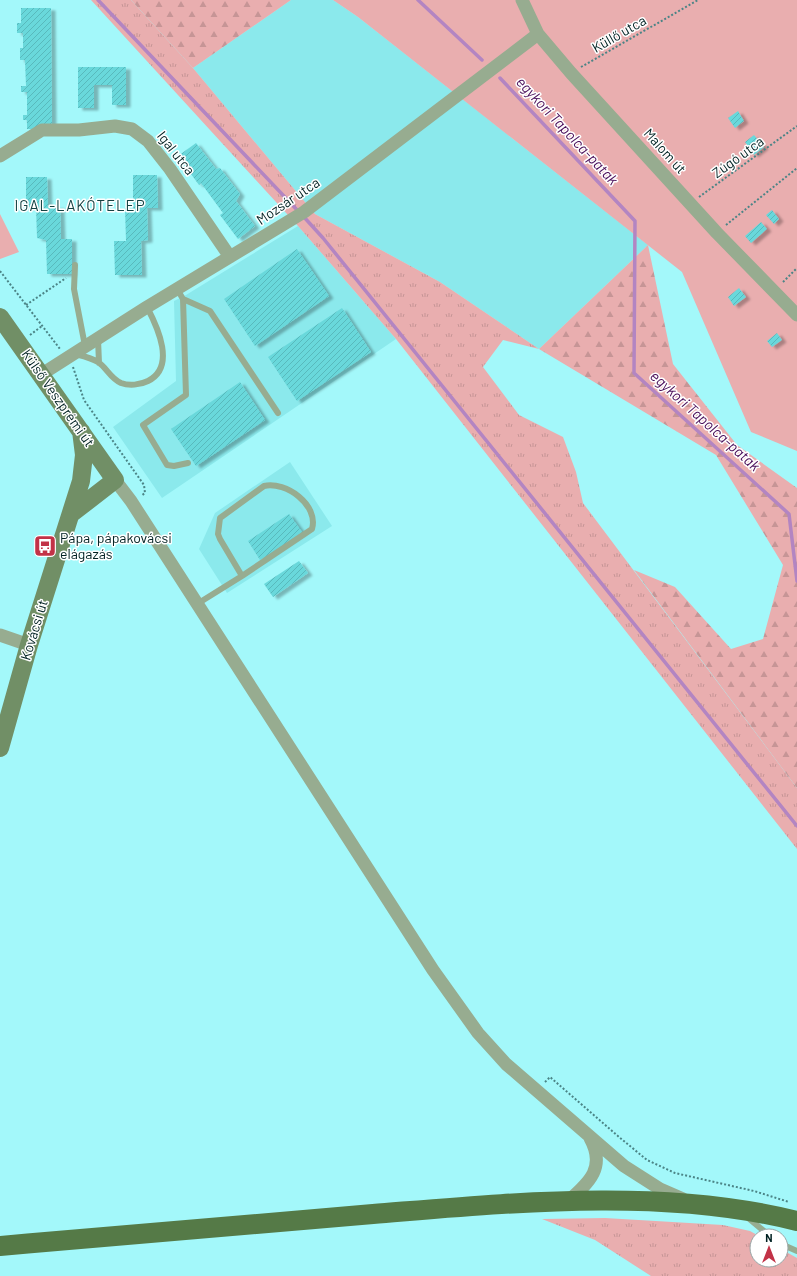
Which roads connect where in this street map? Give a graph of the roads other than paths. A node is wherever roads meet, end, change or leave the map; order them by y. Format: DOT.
graph roads {
  1 [pos="522,0"];
  2 [pos="538,34"];
  3 [pos="0,156"];
  4 [pos="230,257"];
  5 [pos="75,265"];
  6 [pos="180,294"];
  7 [pos="147,307"];
  8 [pos="797,315"];
  9 [pos="3,326"];
  10 [pos="98,338"];
  11 [pos="85,346"];
  12 [pos="70,356"];
  13 [pos="99,363"];
  14 [pos="42,374"];
  15 [pos="278,413"];
  16 [pos="81,431"];
  17 [pos="188,463"];
  18 [pos="112,475"];
  19 [pos="81,481"];
  20 [pos="71,514"];
  21 [pos="242,576"];
  22 [pos="197,604"];
  23 [pos="0,635"];
  24 [pos="29,645"];
  25 [pos="0,748"];
  26 [pos="588,1134"];
  27 [pos="568,1201"];
  28 [pos="701,1206"];
  29 [pos="740,1210"];
  30 [pos="797,1221"];
  31 [pos="758,1228"];
  32 [pos="0,1246"];
  1 -- 2 [label="street, Malom út"];
  2 -- 4 [label="street, Mozsár utca"];
  2 -- 8 [label="street, Malom út"];
  3 -- 4 [label="street, Igal utca"];
  4 -- 6 [label="street, Mozsár utca"];
  5 -- 11 [label="lane"];
  6 -- 7 [label="street, Mozsár utca"];
  6 -- 15 [label="lane"];
  6 -- 17 [label="lane"];
  7 -- 10 [label="street, Mozsár utca"];
  7 -- 13 [label="lane"];
  9 -- 14 [label="street, Külső Veszprémi út"];
  10 -- 11 [label="street, Mozsár utca"];
  10 -- 13 [label="lane"];
  11 -- 12 [label="street, Mozsár utca"];
  12 -- 13 [label="lane"];
  12 -- 14 [label="street, Mozsár utca"];
  14 -- 16 [label="street, Külső Veszprémi út"];
  16 -- 18 [label="street, Külső Veszprémi út"];
  16 -- 19 [label="street, Kovácsi út"];
  18 -- 19 [label="street"];
  18 -- 20 [label="street"];
  18 -- 22 [label="street"];
  19 -- 20 [label="street, Kovácsi út"];
  20 -- 24 [label="street, Kovácsi út"];
  21 -- 21 [label="lane"];
  21 -- 22 [label="lane"];
  22 -- 26 [label="street"];
  23 -- 24 [label="street"];
  24 -- 25 [label="street, Kovácsi út"];
  26 -- 27 [label="street"];
  26 -- 28 [label="street"];
  27 -- 28 [label="main road"];
  27 -- 32 [label="main road"];
  28 -- 29 [label="main road"];
  29 -- 30 [label="main road"];
  29 -- 31 [label="lane"];
}
